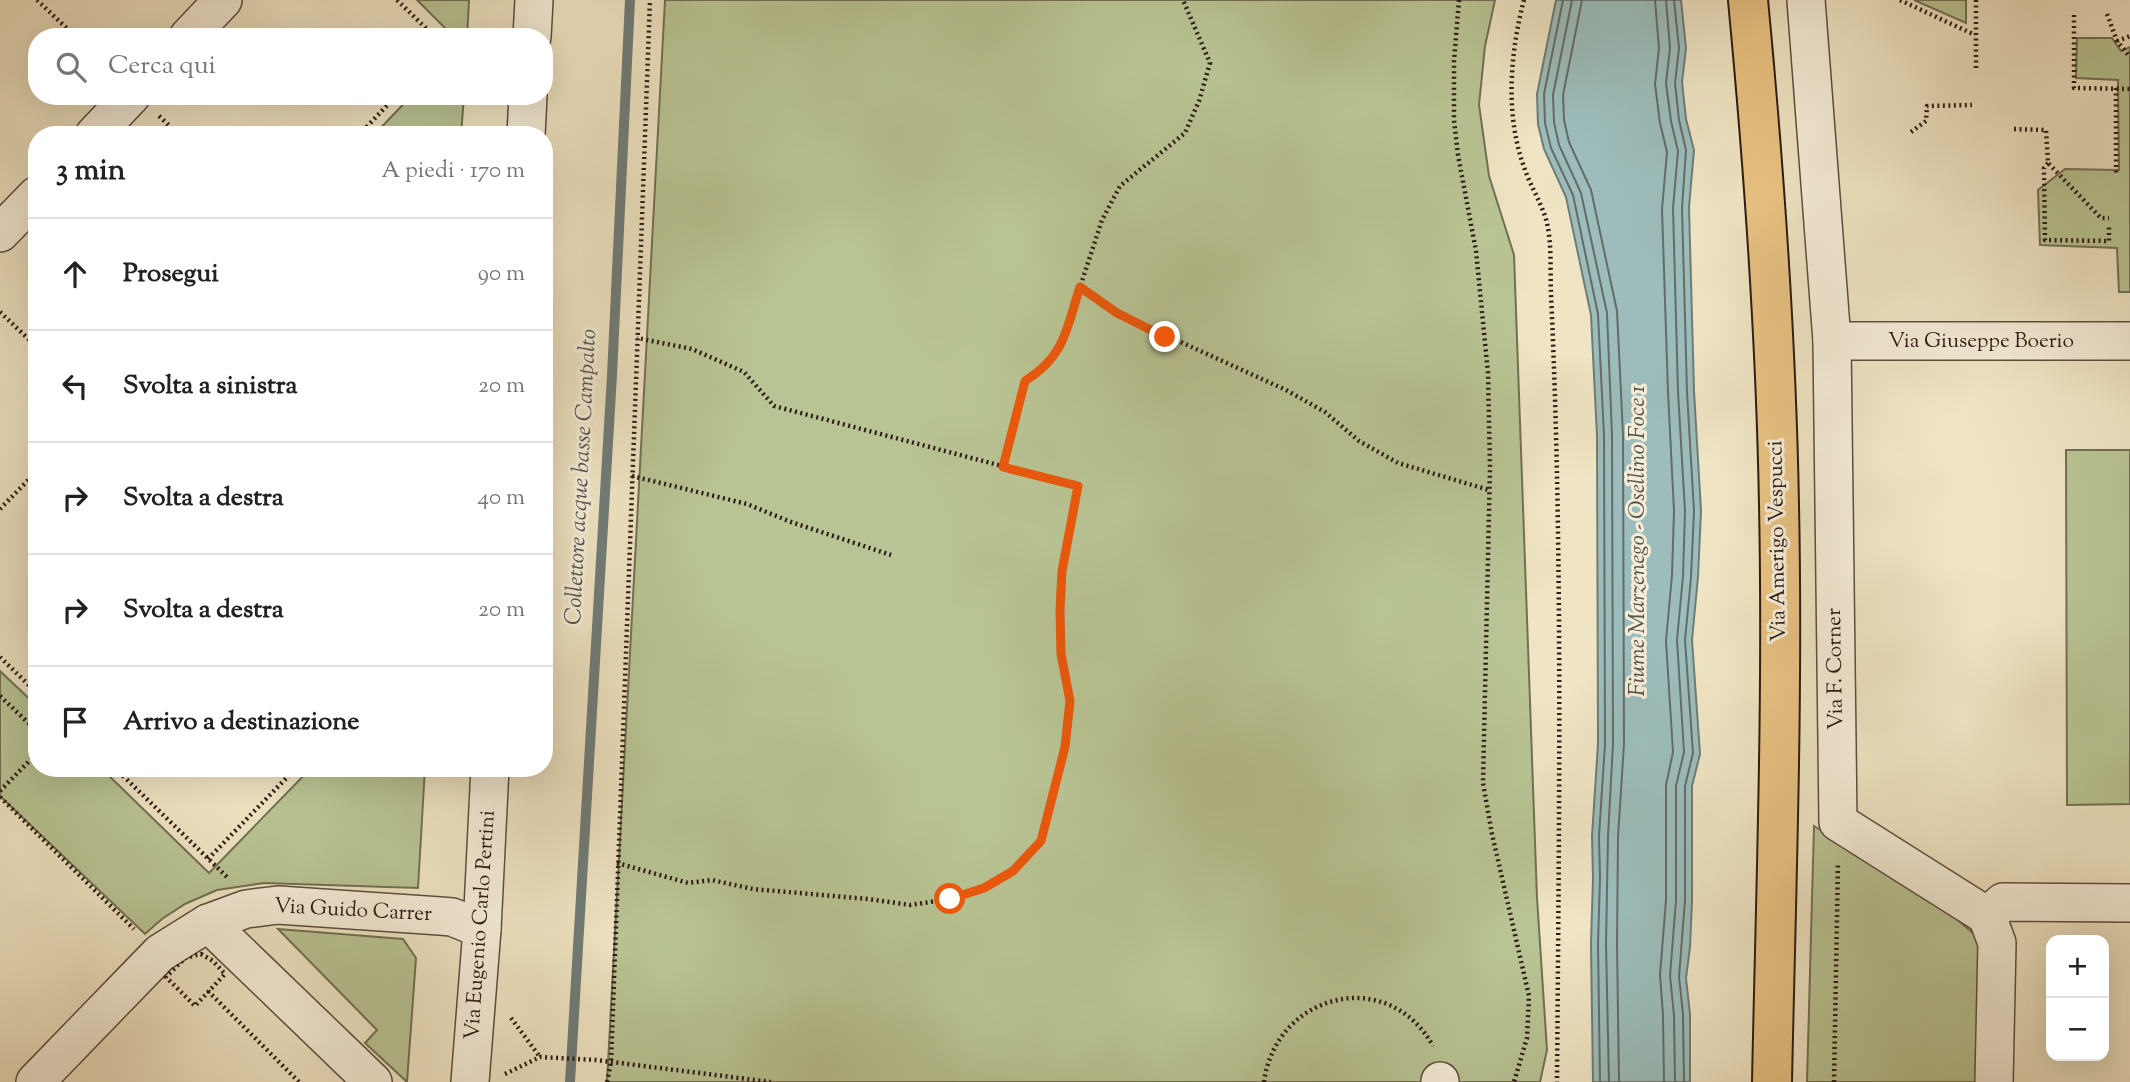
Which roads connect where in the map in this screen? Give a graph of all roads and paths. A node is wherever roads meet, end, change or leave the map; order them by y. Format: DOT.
graph roads {
  1 [pos="37,0"];
  2 [pos="223,0"];
  3 [pos="397,0"];
  4 [pos="534,0"];
  5 [pos="650,0"];
  6 [pos="1184,0"];
  7 [pos="1459,0"];
  8 [pos="1524,0"];
  9 [pos="1748,0"];
  10 [pos="1806,0"];
  11 [pos="1900,0"];
  12 [pos="1976,0"];
  13 [pos="2107,14"];
  14 [pos="2074,15"];
  15 [pos="67,28"];
  16 [pos="197,28"];
  17 [pos="426,28"];
  18 [pos="532,28"];
  19 [pos="1975,34"];
  20 [pos="2130,36"];
  21 [pos="2117,41"];
  22 [pos="2130,57"];
  23 [pos="1976,71"];
  24 [pos="2116,88"];
  25 [pos="2130,89"];
  26 [pos="122,105"];
  27 [pos="387,105"];
  28 [pos="528,105"];
  29 [pos="1972,105"];
  30 [pos="103,126"];
  31 [pos="368,126"];
  32 [pos="526,126"];
  33 [pos="2014,129"];
  34 [pos="1912,132"];
  35 [pos="2048,163"];
  36 [pos="2116,176"];
  37 [pos="28,203"];
  38 [pos="2109,218"];
  39 [pos="2109,225"];
  40 [pos="0,233"];
  41 [pos="1080,287"];
  42 [pos="0,312"];
  43 [pos="28,338"];
  44 [pos="637,338"];
  45 [pos="1832,341"];
  46 [pos="2130,341"];
  47 [pos="1003,467"];
  48 [pos="632,476"];
  49 [pos="28,480"];
  50 [pos="1489,490"];
  51 [pos="0,509"];
  52 [pos="891,555"];
  53 [pos="0,657"];
  54 [pos="28,684"];
  55 [pos="0,696"];
  56 [pos="28,722"];
  57 [pos="28,763"];
  58 [pos="124,777"];
  59 [pos="287,777"];
  60 [pos="490,777"];
  61 [pos="0,791"];
  62 [pos="0,797"];
  63 [pos="1838,822"];
  64 [pos="208,859"];
  65 [pos="617,863"];
  66 [pos="2130,903"];
  67 [pos="259,907"];
  68 [pos="1987,916"];
  69 [pos="208,923"];
  70 [pos="482,929"];
  71 [pos="138,933"];
  72 [pos="208,991"];
  73 [pos="504,1008"];
  74 [pos="1421,1027"];
  75 [pos="540,1057"];
  76 [pos="611,1062"];
  77 [pos="487,1078"];
  78 [pos="35,1082"];
  79 [pos="299,1082"];
  80 [pos="373,1082"];
  81 [pos="607,1082"];
  82 [pos="771,1082"];
  83 [pos="1264,1082"];
  84 [pos="1514,1082"];
  85 [pos="1557,1082"];
  86 [pos="1772,1082"];
  87 [pos="1834,1082"];
  88 [pos="1994,1082"];
  1 -- 15 [label="path"];
  2 -- 16 [label="street"];
  3 -- 17 [label="path"];
  4 -- 18 [label="street"];
  5 -- 44 [label="path"];
  6 -- 41 [label="path"];
  7 -- 50 [label="path"];
  8 -- 85 [label="path"];
  9 -- 86 [label="main road, Via Amerigo Vespucci"];
  10 -- 45 [label="street, Via F. Corner"];
  11 -- 19 [label="path"];
  12 -- 19 [label="path"];
  13 -- 21 [label="path"];
  14 -- 24 [label="path"];
  19 -- 23 [label="path"];
  20 -- 21 [label="path"];
  21 -- 22 [label="path"];
  24 -- 25 [label="path"];
  24 -- 36 [label="path"];
  26 -- 30 [label="street"];
  27 -- 31 [label="path"];
  28 -- 32 [label="street"];
  29 -- 34 [label="path"];
  33 -- 35 [label="path"];
  35 -- 38 [label="path"];
  35 -- 39 [label="path"];
  37 -- 40 [label="street"];
  41 -- 47 [label="path"];
  41 -- 50 [label="path"];
  42 -- 43 [label="path"];
  44 -- 47 [label="path"];
  44 -- 48 [label="path"];
  45 -- 46 [label="street, Via Giuseppe Boerio"];
  45 -- 63 [label="street, Via F. Corner"];
  47 -- 65 [label="path"];
  48 -- 52 [label="path"];
  48 -- 65 [label="path"];
  49 -- 51 [label="path"];
  50 -- 84 [label="path"];
  53 -- 54 [label="path"];
  55 -- 56 [label="path"];
  57 -- 61 [label="path"];
  58 -- 64 [label="path"];
  59 -- 64 [label="path"];
  60 -- 70 [label="street, Via Eugenio Carlo Pertini"];
  62 -- 71 [label="path"];
  63 -- 68 [label="street"];
  63 -- 87 [label="path"];
  64 -- 67 [label="path"];
  65 -- 76 [label="path"];
  66 -- 68 [label="street"];
  67 -- 69 [label="street, Via Guido Carrer"];
  67 -- 70 [label="street, Via Guido Carrer"];
  68 -- 88 [label="street"];
  69 -- 78 [label="street, Via Guido Carrer"];
  69 -- 80 [label="street"];
  70 -- 77 [label="street, Via Eugenio Carlo Pertini"];
  72 -- 72 [label="path"];
  72 -- 79 [label="path"];
  73 -- 75 [label="path"];
  74 -- 83 [label="path"];
  75 -- 76 [label="path"];
  75 -- 77 [label="path"];
  76 -- 81 [label="path"];
  76 -- 82 [label="path"];
}
